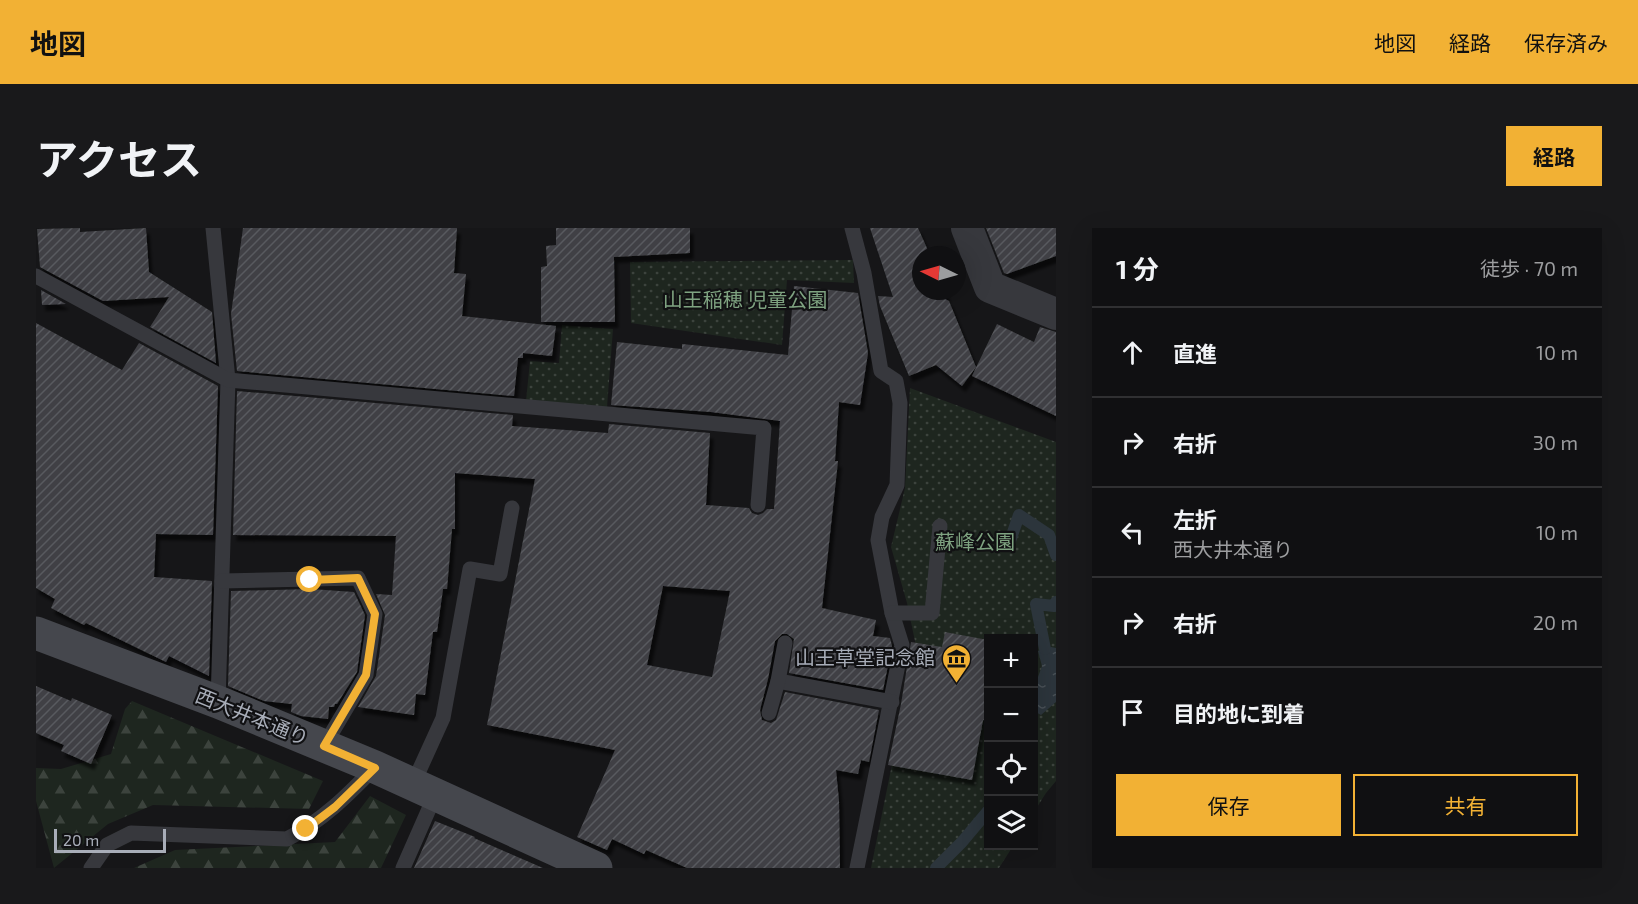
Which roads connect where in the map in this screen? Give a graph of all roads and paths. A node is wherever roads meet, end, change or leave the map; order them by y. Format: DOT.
graph roads {
  1 [pos="213,228"];
  2 [pos="852,228"];
  3 [pos="967,228"];
  4 [pos="36,276"];
  5 [pos="1056,314"];
  6 [pos="228,380"];
  7 [pos="758,505"];
  8 [pos="512,508"];
  9 [pos="940,526"];
  10 [pos="222,580"];
  11 [pos="892,613"];
  12 [pos="36,633"];
  13 [pos="784,643"];
  14 [pos="778,681"];
  15 [pos="218,702"];
  16 [pos="892,702"];
  17 [pos="769,713"];
  18 [pos="324,746"];
  19 [pos="375,768"];
  20 [pos="426,789"];
  21 [pos="91,868"];
  22 [pos="403,868"];
  23 [pos="596,868"];
  24 [pos="857,868"];
  1 -- 6 [label="lane"];
  2 -- 11 [label="lane"];
  3 -- 5 [label="street"];
  4 -- 6 [label="lane"];
  6 -- 7 [label="lane"];
  6 -- 10 [label="lane"];
  8 -- 20 [label="lane"];
  9 -- 11 [label="lane"];
  10 -- 15 [label="lane"];
  10 -- 18 [label="lane"];
  11 -- 16 [label="lane"];
  12 -- 15 [label="street, 西大井本通り"];
  13 -- 14 [label="lane"];
  14 -- 16 [label="lane"];
  14 -- 17 [label="lane"];
  15 -- 18 [label="street, 西大井本通り"];
  16 -- 24 [label="lane"];
  18 -- 19 [label="street, 西大井本通り"];
  19 -- 20 [label="street, 西大井本通り"];
  19 -- 21 [label="lane"];
  20 -- 22 [label="lane"];
  20 -- 23 [label="street, 西大井本通り"];
}
